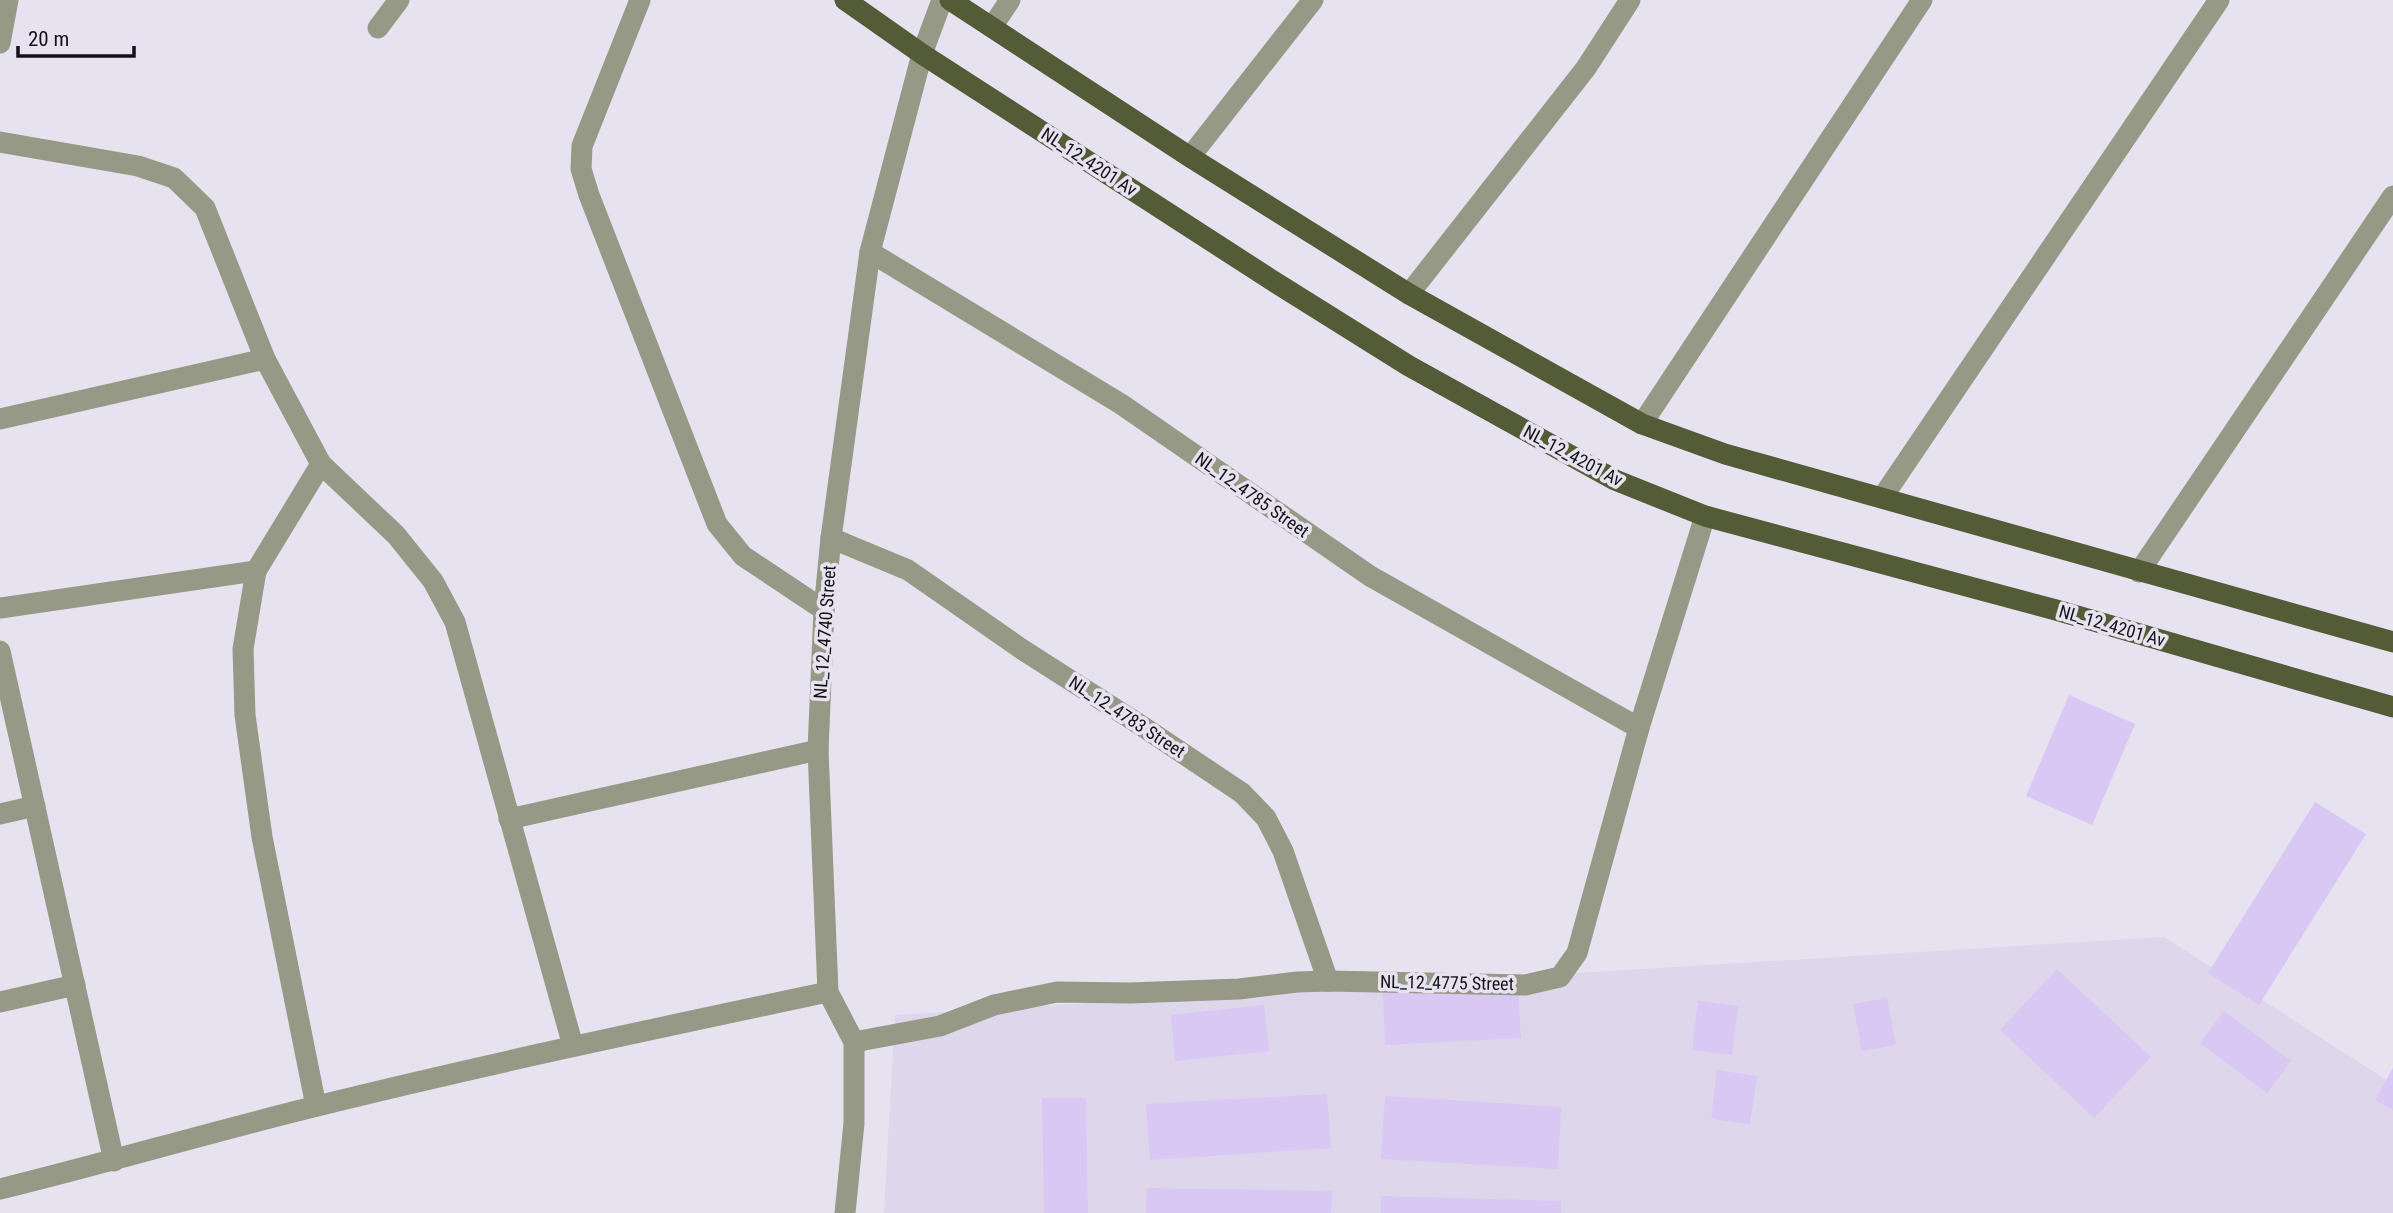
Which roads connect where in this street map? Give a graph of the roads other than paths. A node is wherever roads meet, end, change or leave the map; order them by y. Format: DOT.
graph roads {
  1 [pos="8,0"];
  2 [pos="399,0"];
  3 [pos="640,0"];
  4 [pos="845,0"];
  5 [pos="942,0"];
  6 [pos="950,0"];
  7 [pos="1010,0"];
  8 [pos="1312,0"];
  9 [pos="1630,0"];
  10 [pos="1922,0"];
  11 [pos="2219,0"];
  12 [pos="992,27"];
  13 [pos="379,28"];
  14 [pos="0,43"];
  15 [pos="922,54"];
  16 [pos="0,142"];
  17 [pos="1190,157"];
  18 [pos="2393,196"];
  19 [pos="870,252"];
  20 [pos="1409,294"];
  21 [pos="265,359"];
  22 [pos="0,419"];
  23 [pos="1642,424"];
  24 [pos="321,464"];
  25 [pos="1882,498"];
  26 [pos="1705,516"];
  27 [pos="831,538"];
  28 [pos="256,571"];
  29 [pos="2139,572"];
  30 [pos="0,608"];
  31 [pos="824,610"];
  32 [pos="2393,642"];
  33 [pos="0,651"];
  34 [pos="2393,707"];
  35 [pos="1639,728"];
  36 [pos="818,750"];
  37 [pos="35,806"];
  38 [pos="0,814"];
  39 [pos="509,819"];
  40 [pos="1328,981"];
  41 [pos="75,985"];
  42 [pos="828,992"];
  43 [pos="0,1002"];
  44 [pos="854,1042"];
  45 [pos="573,1046"];
  46 [pos="316,1106"];
  47 [pos="114,1161"];
  48 [pos="0,1189"];
  49 [pos="845,1213"];
  1 -- 14 [label="street"];
  2 -- 13 [label="street"];
  3 -- 31 [label="street"];
  4 -- 15 [label="main road, NL_12_4201 Av"];
  5 -- 15 [label="street, NL_12_4740 Street"];
  6 -- 12 [label="main road"];
  7 -- 12 [label="street"];
  8 -- 17 [label="street"];
  9 -- 20 [label="street"];
  10 -- 23 [label="street"];
  11 -- 25 [label="street"];
  12 -- 17 [label="main road"];
  15 -- 19 [label="street, NL_12_4740 Street"];
  15 -- 26 [label="main road, NL_12_4201 Av"];
  16 -- 21 [label="street"];
  17 -- 20 [label="main road"];
  18 -- 29 [label="street"];
  19 -- 27 [label="street, NL_12_4740 Street"];
  19 -- 35 [label="street, NL_12_4785 Street"];
  20 -- 23 [label="main road"];
  21 -- 22 [label="street"];
  21 -- 24 [label="street"];
  23 -- 25 [label="main road"];
  24 -- 28 [label="street"];
  24 -- 39 [label="street"];
  25 -- 29 [label="main road"];
  26 -- 34 [label="main road, NL_12_4201 Av"];
  26 -- 35 [label="street, NL_12_4775 Street"];
  27 -- 31 [label="street, NL_12_4740 Street"];
  27 -- 40 [label="street, NL_12_4783 Street"];
  28 -- 30 [label="street"];
  28 -- 46 [label="street"];
  29 -- 32 [label="main road"];
  31 -- 36 [label="street, NL_12_4740 Street"];
  33 -- 37 [label="street"];
  35 -- 40 [label="street, NL_12_4775 Street"];
  36 -- 39 [label="street"];
  36 -- 42 [label="street, NL_12_4740 Street"];
  37 -- 38 [label="street"];
  37 -- 41 [label="street"];
  39 -- 45 [label="street"];
  40 -- 44 [label="street, NL_12_4775 Street"];
  41 -- 43 [label="street"];
  41 -- 47 [label="street"];
  42 -- 44 [label="street, NL_12_4740 Street"];
  42 -- 45 [label="street"];
  44 -- 49 [label="street, NL_12_4740 Street"];
  45 -- 46 [label="street"];
  46 -- 47 [label="street"];
  47 -- 48 [label="street"];
}
